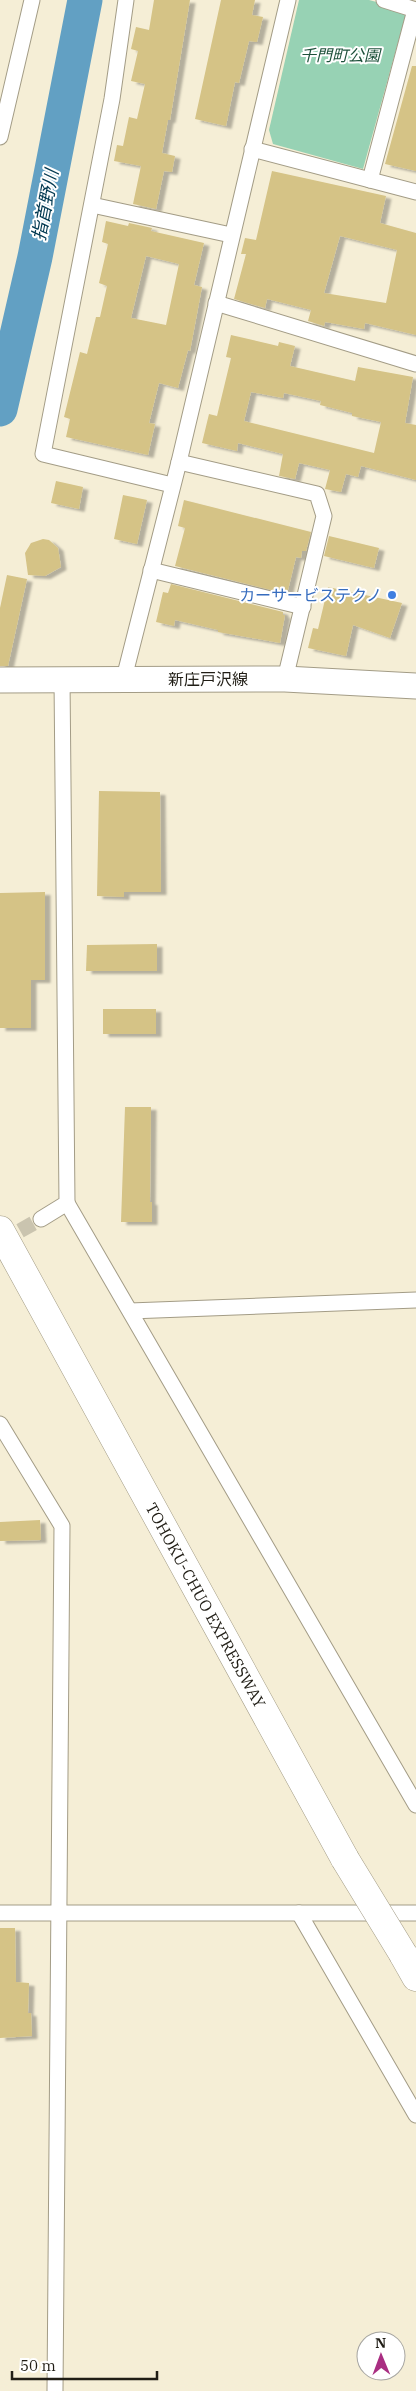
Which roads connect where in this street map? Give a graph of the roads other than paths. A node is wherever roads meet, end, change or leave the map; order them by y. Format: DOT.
graph roads {
  1 [pos="32,0"];
  2 [pos="126,0"];
  3 [pos="288,0"];
  4 [pos="384,0"];
  5 [pos="415,10"];
  6 [pos="0,136"];
  7 [pos="252,149"];
  8 [pos="370,180"];
  9 [pos="416,192"];
  10 [pos="92,204"];
  11 [pos="231,236"];
  12 [pos="216,303"];
  13 [pos="416,364"];
  14 [pos="179,462"];
  15 [pos="172,486"];
  16 [pos="151,570"];
  17 [pos="303,607"];
  18 [pos="124,678"];
  19 [pos="285,679"];
  20 [pos="0,680"];
  21 [pos="62,680"];
  22 [pos="415,683"];
  23 [pos="67,1203"];
  24 [pos="41,1219"];
  25 [pos="0,1230"];
  26 [pos="416,1300"];
  27 [pos="130,1312"];
  28 [pos="0,1424"];
  29 [pos="416,1805"];
  30 [pos="0,1913"];
  31 [pos="59,1913"];
  32 [pos="299,1913"];
  33 [pos="416,1913"];
  34 [pos="409,1965"];
  35 [pos="416,2115"];
  36 [pos="55,2391"];
  1 -- 6 [label="street"];
  2 -- 10 [label="street"];
  3 -- 7 [label="street"];
  4 -- 5 [label="street"];
  5 -- 8 [label="street"];
  7 -- 8 [label="street"];
  7 -- 11 [label="street"];
  8 -- 9 [label="street"];
  10 -- 11 [label="street"];
  10 -- 15 [label="street"];
  11 -- 12 [label="street"];
  12 -- 13 [label="street"];
  12 -- 14 [label="street"];
  14 -- 15 [label="street"];
  14 -- 17 [label="street"];
  15 -- 16 [label="street"];
  16 -- 17 [label="street"];
  16 -- 18 [label="street"];
  17 -- 19 [label="street"];
  18 -- 19 [label="main road, 新庄戸沢線"];
  18 -- 21 [label="main road, 新庄戸沢線"];
  19 -- 22 [label="main road, 新庄戸沢線"];
  20 -- 21 [label="main road, 新庄戸沢線"];
  21 -- 23 [label="street"];
  23 -- 24 [label="street"];
  23 -- 27 [label="street"];
  25 -- 34 [label="highway, TOHOKU-CHUO EXPRESSWAY, bridge"];
  26 -- 27 [label="street"];
  27 -- 29 [label="street"];
  28 -- 31 [label="street"];
  30 -- 31 [label="street"];
  31 -- 32 [label="street"];
  31 -- 36 [label="street"];
  32 -- 33 [label="street"];
  32 -- 35 [label="street"];
}
